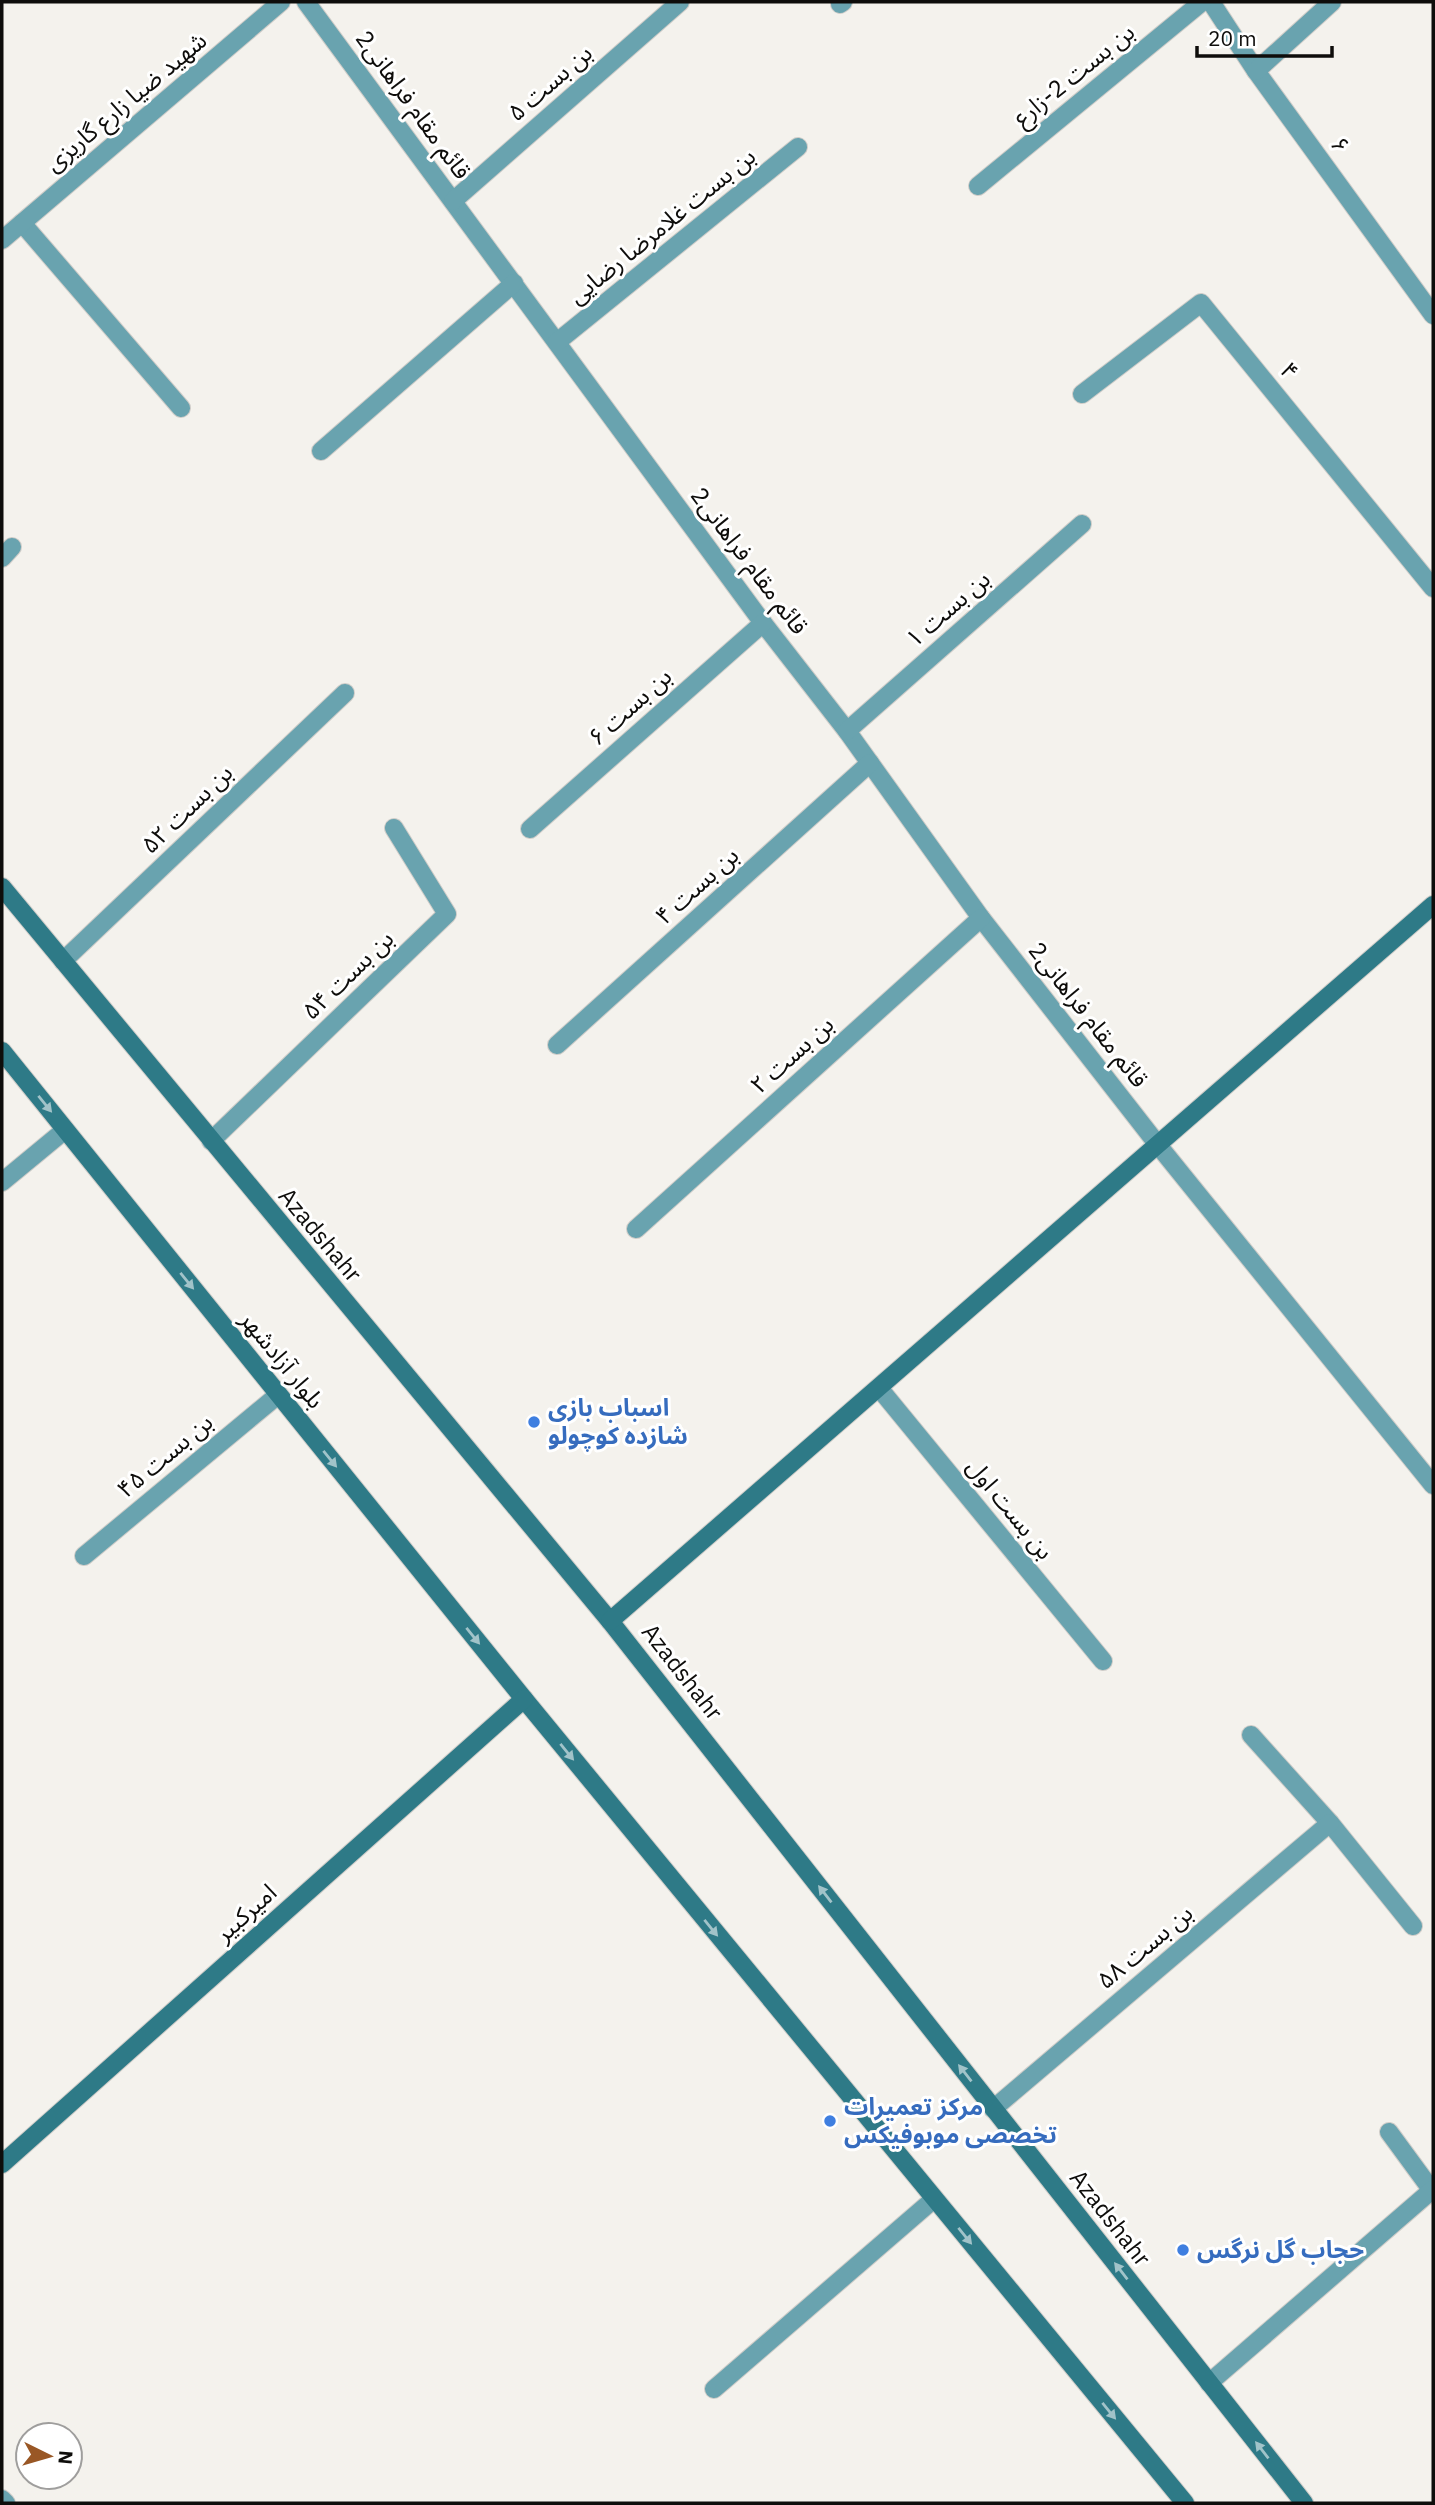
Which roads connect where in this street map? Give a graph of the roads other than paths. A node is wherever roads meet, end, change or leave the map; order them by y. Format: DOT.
graph roads {
  1 [pos="281,2"];
  2 [pos="306,2"];
  3 [pos="680,2"];
  4 [pos="1202,2"];
  5 [pos="1211,2"];
  6 [pos="1332,2"];
  7 [pos="1256,71"];
  8 [pos="798,147"];
  9 [pos="978,186"];
  10 [pos="453,201"];
  11 [pos="22,223"];
  12 [pos="2,240"];
  13 [pos="514,283"];
  14 [pos="1433,315"];
  15 [pos="557,342"];
  16 [pos="1082,394"];
  17 [pos="181,408"];
  18 [pos="321,451"];
  19 [pos="1082,524"];
  20 [pos="1433,588"];
  21 [pos="763,623"];
  22 [pos="345,693"];
  23 [pos="847,731"];
  24 [pos="870,763"];
  25 [pos="394,828"];
  26 [pos="530,829"];
  27 [pos="2,887"];
  28 [pos="1433,905"];
  29 [pos="981,918"];
  30 [pos="63,961"];
  31 [pos="557,1045"];
  32 [pos="2,1051"];
  33 [pos="65,1130"];
  34 [pos="211,1141"];
  35 [pos="1158,1145"];
  36 [pos="2,1182"];
  37 [pos="636,1229"];
  38 [pos="879,1388"];
  39 [pos="278,1395"];
  40 [pos="1433,1485"];
  41 [pos="84,1556"];
  42 [pos="610,1621"];
  43 [pos="1103,1661"];
  44 [pos="524,1699"];
  45 [pos="1251,1735"];
  46 [pos="1330,1823"];
  47 [pos="1413,1926"];
  48 [pos="993,2109"];
  49 [pos="1389,2132"];
  50 [pos="2,2164"];
  51 [pos="1433,2191"];
  52 [pos="934,2199"];
  53 [pos="1209,2383"];
  54 [pos="714,2389"];
  55 [pos="2,2499"];
  56 [pos="6,2503"];
  57 [pos="1185,2503"];
  58 [pos="1304,2503"];
  1 -- 11 [label="street, شهید ضیا زارع گاریزی"];
  2 -- 10 [label="street, 2قائم مقام فراهانی"];
  3 -- 10 [label="street, بن بست ۵"];
  4 -- 9 [label="street, بن بست 2-زارع"];
  5 -- 7 [label="street, ۶"];
  6 -- 7 [label="street"];
  7 -- 14 [label="street, ۶"];
  8 -- 15 [label="street, بن بست غلامرضا رضایی"];
  10 -- 13 [label="street, 2قائم مقام فراهانی"];
  11 -- 12 [label="street, شهید ضیا زارع گاریزی"];
  11 -- 17 [label="street"];
  13 -- 15 [label="street, 2قائم مقام فراهانی"];
  13 -- 18 [label="street"];
  15 -- 21 [label="street, 2قائم مقام فراهانی"];
  16 -- 20 [label="street, ۴"];
  19 -- 23 [label="street, بن بست ۱"];
  21 -- 23 [label="street, 2قائم مقام فراهانی"];
  21 -- 26 [label="street, بن بست ۶"];
  22 -- 30 [label="street, بن بست ۵۲"];
  23 -- 24 [label="street, 2قائم مقام فراهانی"];
  24 -- 29 [label="street, 2قائم مقام فراهانی"];
  24 -- 31 [label="street, بن بست ۴"];
  25 -- 34 [label="street, بن بست ۵۴"];
  27 -- 30 [label="main road, Azadshahr"];
  28 -- 35 [label="main road"];
  29 -- 35 [label="street, 2قائم مقام فراهانی"];
  29 -- 37 [label="street, بن بست ۲"];
  30 -- 34 [label="main road, Azadshahr"];
  32 -- 33 [label="main road, بلوار آزادشهر, one-way"];
  33 -- 36 [label="street"];
  33 -- 39 [label="main road, بلوار آزادشهر, one-way"];
  34 -- 42 [label="main road, Azadshahr"];
  35 -- 38 [label="main road"];
  35 -- 40 [label="street, 2قائم مقام فراهانی"];
  38 -- 42 [label="main road"];
  38 -- 43 [label="street, بن بست اول"];
  39 -- 41 [label="street, بن بست ۴۵"];
  39 -- 44 [label="main road, بلوار آزادشهر, one-way"];
  48 -- 42 [label="main road, Azadshahr, one-way"];
  44 -- 50 [label="main road, امیرکبیر"];
  44 -- 52 [label="main road, one-way"];
  45 -- 46 [label="street"];
  46 -- 47 [label="street"];
  46 -- 48 [label="street, بن بست ۵۸"];
  53 -- 48 [label="main road, Azadshahr, one-way"];
  49 -- 51 [label="street"];
  51 -- 53 [label="street"];
  52 -- 54 [label="street"];
  52 -- 57 [label="main road, one-way"];
  58 -- 53 [label="main road, Azadshahr, one-way"];
  55 -- 56 [label="street"];
}
